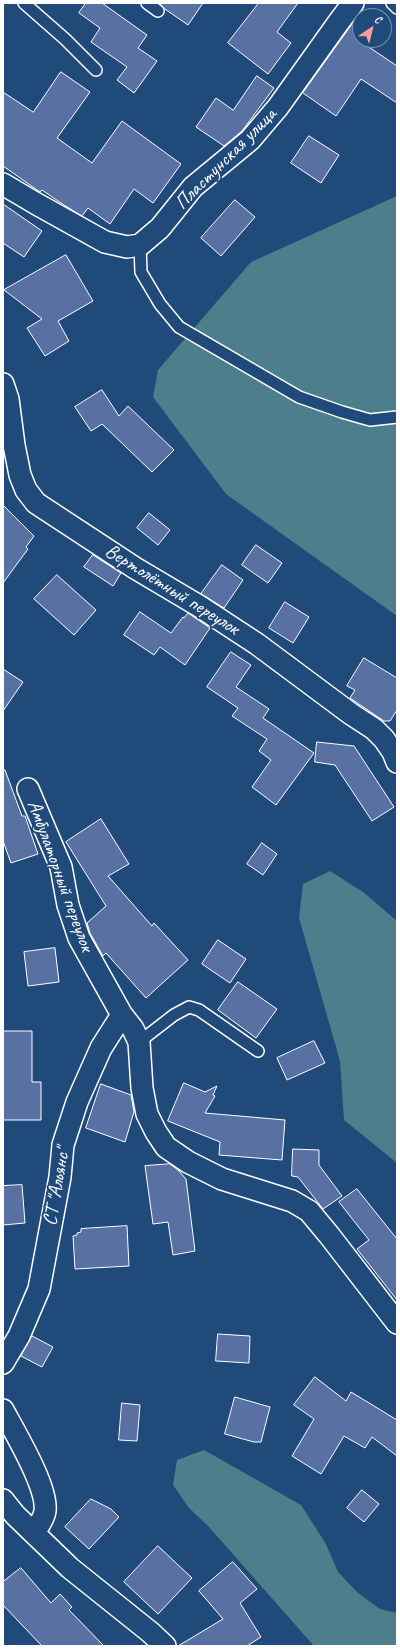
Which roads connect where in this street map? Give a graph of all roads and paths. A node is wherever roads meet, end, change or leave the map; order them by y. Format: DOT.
graph roads {
  1 [pos="24,3"];
  2 [pos="147,3"];
  3 [pos="354,3"];
  4 [pos="392,3"];
  5 [pos="397,8"];
  6 [pos="158,11"];
  7 [pos="96,70"];
  8 [pos="3,184"];
  9 [pos="140,245"];
  10 [pos="3,384"];
  11 [pos="397,417"];
  12 [pos="397,762"];
  13 [pos="28,789"];
  14 [pos="122,1015"];
  15 [pos="139,1042"];
  16 [pos="258,1051"];
  17 [pos="397,1323"];
  18 [pos="3,1363"];
  19 [pos="3,1410"];
  20 [pos="3,1500"];
  21 [pos="34,1533"];
  22 [pos="165,1646"];
  1 -- 7 [label="lane"];
  2 -- 6 [label="lane"];
  3 -- 9 [label="street, Пластунская улица"];
  4 -- 5 [label="lane"];
  8 -- 9 [label="street"];
  9 -- 11 [label="lane"];
  10 -- 12 [label="street, Вертолётный переулок"];
  13 -- 14 [label="street, Амбулаторный переулок"];
  14 -- 15 [label="street, Амбулаторный переулок"];
  14 -- 18 [label="street, СТ \"Альянс\""];
  15 -- 16 [label="lane"];
  15 -- 17 [label="street, Амбулаторный переулок"];
  19 -- 21 [label="street"];
  20 -- 21 [label="street"];
  21 -- 22 [label="street"];
}
